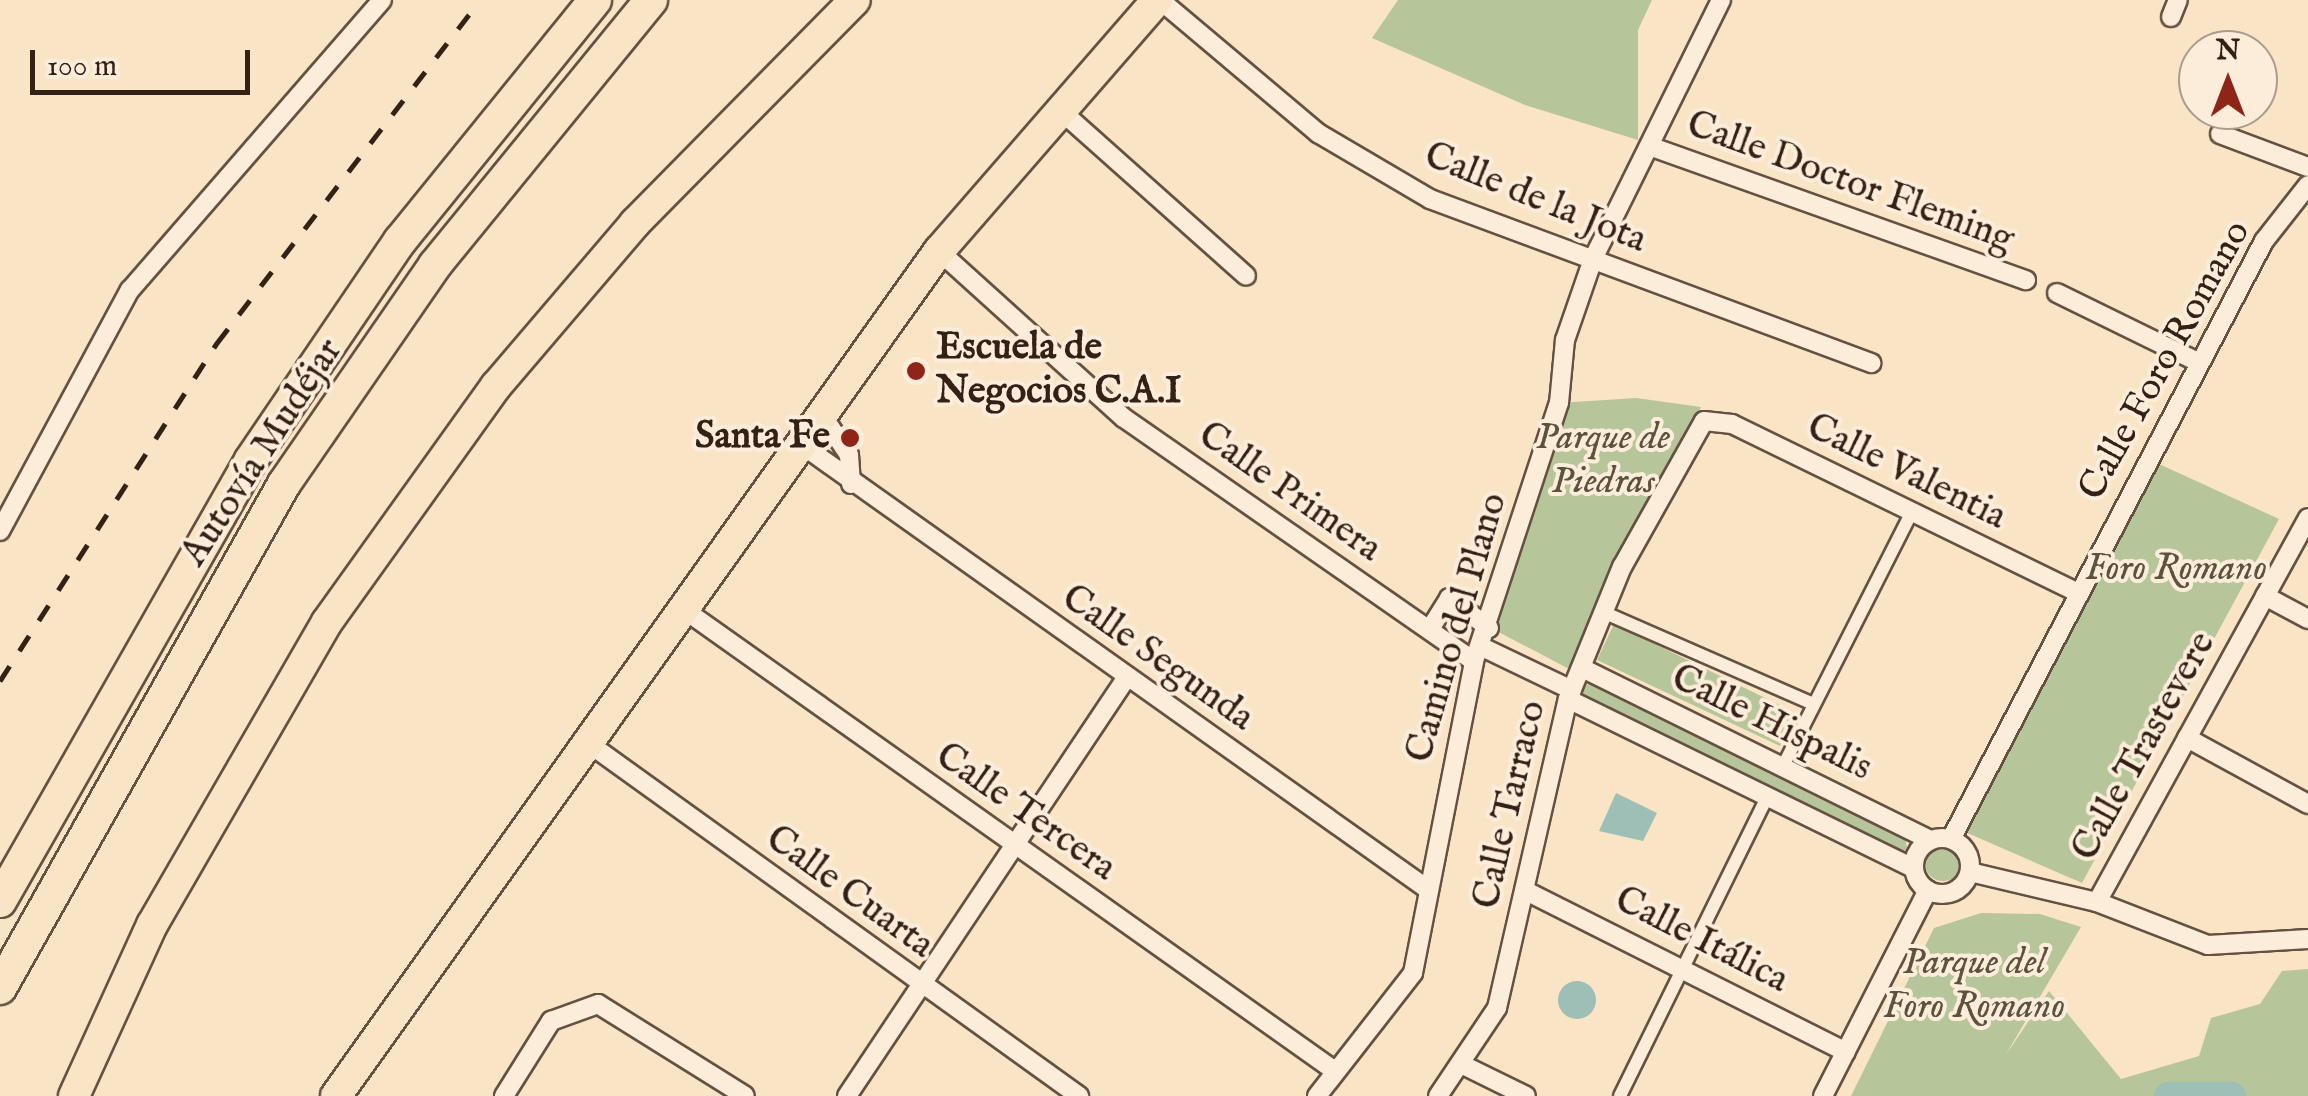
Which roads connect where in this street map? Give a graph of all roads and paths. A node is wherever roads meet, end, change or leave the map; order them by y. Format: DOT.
graph roads {
  1 [pos="382,0"];
  2 [pos="596,0"];
  3 [pos="651,0"];
  4 [pos="855,0"];
  5 [pos="1159,0"];
  6 [pos="1721,0"];
  7 [pos="1060,110"];
  8 [pos="2220,134"];
  9 [pos="1652,147"];
  10 [pos="2308,167"];
  11 [pos="2308,186"];
  12 [pos="939,252"];
  13 [pos="1593,259"];
  14 [pos="1246,276"];
  15 [pos="2026,280"];
  16 [pos="2057,294"];
  17 [pos="2198,362"];
  18 [pos="1872,363"];
  19 [pos="820,412"];
  20 [pos="1704,421"];
  21 [pos="798,442"];
  22 [pos="850,484"];
  23 [pos="1912,512"];
  24 [pos="2308,518"];
  25 [pos="0,531"];
  26 [pos="2078,594"];
  27 [pos="2264,596"];
  28 [pos="679,606"];
  29 [pos="1605,613"];
  30 [pos="2308,619"];
  31 [pos="1430,630"];
  32 [pos="1481,645"];
  33 [pos="1582,668"];
  34 [pos="1127,676"];
  35 [pos="1570,695"];
  36 [pos="1813,704"];
  37 [pos="2187,738"];
  38 [pos="582,739"];
  39 [pos="1783,766"];
  40 [pos="1767,798"];
  41 [pos="2308,804"];
  42 [pos="1951,838"];
  43 [pos="1930,840"];
  44 [pos="1012,846"];
  45 [pos="1914,868"];
  46 [pos="1970,872"];
  47 [pos="1426,888"];
  48 [pos="1928,890"];
  49 [pos="1526,891"];
  50 [pos="0,900"];
  51 [pos="2097,902"];
  52 [pos="2308,939"];
  53 [pos="1684,966"];
  54 [pos="920,986"];
  55 [pos="0,988"];
  56 [pos="1846,1052"];
  57 [pos="1463,1065"];
  58 [pos="1336,1070"];
  59 [pos="74,1096"];
  60 [pos="336,1096"];
  61 [pos="504,1096"];
  62 [pos="746,1096"];
  63 [pos="847,1096"];
  64 [pos="1079,1096"];
  65 [pos="1317,1096"];
  66 [pos="1438,1096"];
  67 [pos="1526,1096"];
  68 [pos="1620,1096"];
  69 [pos="1824,1096"];
  1 -- 25 [label="street"];
  2 -- 50 [label="highway, Autovía Mudéjar"];
  3 -- 55 [label="highway, Autovía Mudéjar"];
  4 -- 59 [label="highway"];
  5 -- 7 [label="highway"];
  5 -- 13 [label="street, Calle de la Jota"];
  6 -- 9 [label="street, Camino del Plano"];
  7 -- 12 [label="highway"];
  7 -- 14 [label="street"];
  8 -- 10 [label="street"];
  9 -- 13 [label="street, Camino del Plano"];
  9 -- 15 [label="street, Calle Doctor Fleming"];
  11 -- 17 [label="street, Calle Foro Romano"];
  12 -- 19 [label="highway"];
  12 -- 31 [label="street, Calle Primera"];
  13 -- 18 [label="street, Calle de la Jota"];
  13 -- 32 [label="street, Camino del Plano"];
  16 -- 17 [label="street"];
  17 -- 26 [label="street, Calle Foro Romano"];
  19 -- 21 [label="highway"];
  19 -- 22 [label="street"];
  20 -- 23 [label="street, Calle Valentia"];
  20 -- 29 [label="street, Calle Tarraco"];
  21 -- 22 [label="street, Calle Segunda"];
  21 -- 28 [label="highway"];
  22 -- 34 [label="street, Calle Segunda"];
  23 -- 26 [label="street, Calle Valentia"];
  23 -- 36 [label="street"];
  24 -- 27 [label="street, Calle Trastevere"];
  26 -- 42 [label="street, Calle Foro Romano"];
  27 -- 30 [label="street"];
  27 -- 37 [label="street, Calle Trastevere"];
  28 -- 38 [label="highway"];
  28 -- 44 [label="street, Calle Tercera"];
  29 -- 33 [label="street, Calle Tarraco"];
  29 -- 36 [label="street"];
  31 -- 32 [label="street, Calle Primera"];
  31 -- 32 [label="street"];
  32 -- 35 [label="street, Calle Hispalis"];
  32 -- 47 [label="street, Camino del Plano"];
  33 -- 35 [label="street, Calle Tarraco"];
  33 -- 39 [label="street, Calle Hispalis"];
  34 -- 44 [label="street"];
  34 -- 47 [label="street, Calle Segunda"];
  35 -- 40 [label="street, Calle Hispalis"];
  35 -- 49 [label="street, Calle Tarraco"];
  36 -- 39 [label="street"];
  37 -- 41 [label="street"];
  37 -- 51 [label="street, Calle Trastevere"];
  38 -- 54 [label="street, Calle Cuarta"];
  38 -- 60 [label="highway"];
  39 -- 43 [label="street, Calle Hispalis"];
  40 -- 45 [label="street, Calle Hispalis"];
  40 -- 53 [label="street"];
  42 -- 43 [label="street"];
  42 -- 46 [label="street"];
  43 -- 45 [label="street"];
  44 -- 54 [label="street"];
  44 -- 58 [label="street, Calle Tercera"];
  45 -- 48 [label="street"];
  46 -- 48 [label="street"];
  46 -- 51 [label="street"];
  47 -- 58 [label="street, Camino del Plano"];
  48 -- 56 [label="street"];
  49 -- 53 [label="street, Calle Itálica"];
  49 -- 57 [label="street, Calle Tarraco"];
  51 -- 52 [label="street"];
  53 -- 56 [label="street, Calle Itálica"];
  53 -- 68 [label="street"];
  54 -- 63 [label="street"];
  54 -- 64 [label="street, Calle Cuarta"];
  56 -- 69 [label="street"];
  57 -- 66 [label="street, Calle Tarraco"];
  57 -- 67 [label="street"];
  58 -- 65 [label="street, Camino del Plano"];
  61 -- 62 [label="street"];
}
